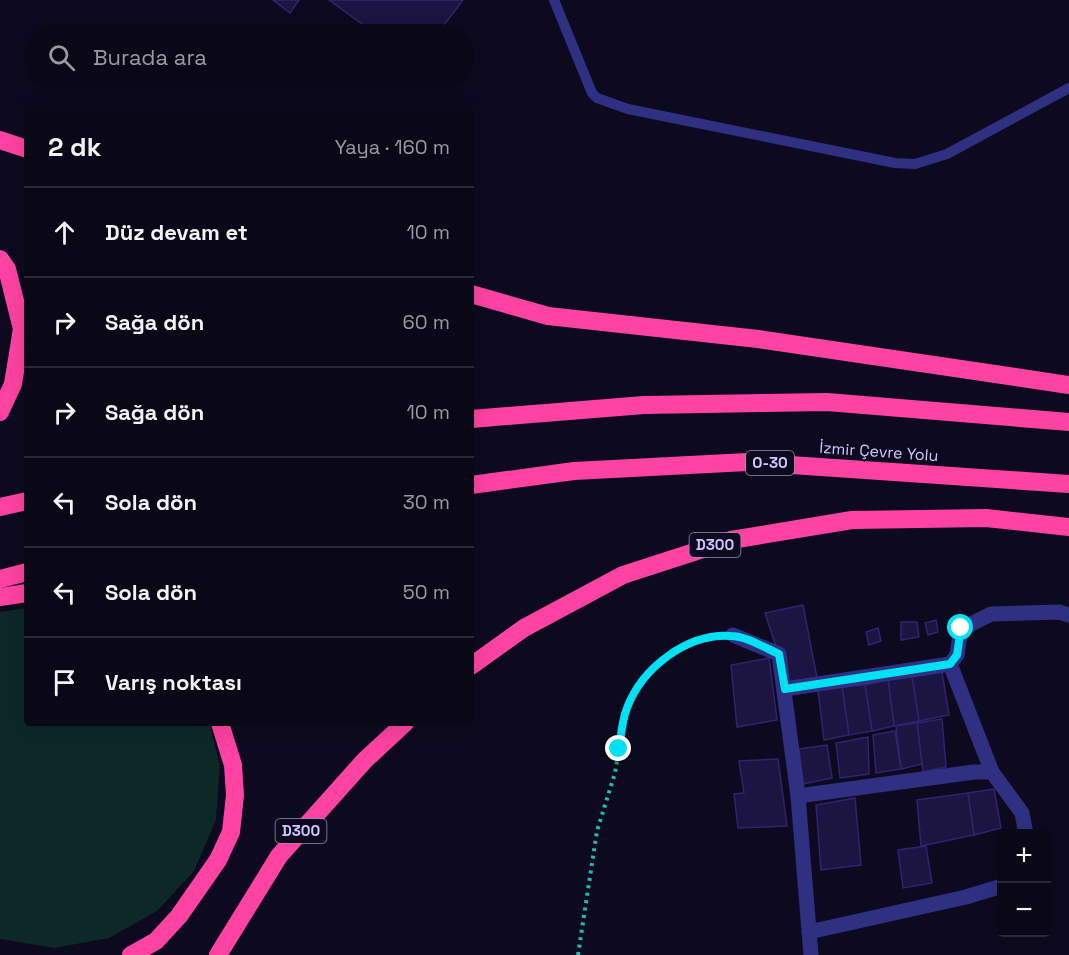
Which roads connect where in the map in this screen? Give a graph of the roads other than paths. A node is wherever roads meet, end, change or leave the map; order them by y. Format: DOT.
graph roads {
  1 [pos="554,0"];
  2 [pos="1069,88"];
  3 [pos="0,140"];
  4 [pos="24,148"];
  5 [pos="0,259"];
  6 [pos="474,295"];
  7 [pos="1069,385"];
  8 [pos="0,412"];
  9 [pos="474,419"];
  10 [pos="1069,422"];
  11 [pos="1069,484"];
  12 [pos="474,485"];
  13 [pos="24,502"];
  14 [pos="0,507"];
  15 [pos="1069,527"];
  16 [pos="24,573"];
  17 [pos="0,579"];
  18 [pos="24,593"];
  19 [pos="0,597"];
  20 [pos="1069,615"];
  21 [pos="733,635"];
  22 [pos="474,664"];
  23 [pos="950,664"];
  24 [pos="785,689"];
  25 [pos="221,726"];
  26 [pos="402,726"];
  27 [pos="992,772"];
  28 [pos="798,796"];
  29 [pos="1025,829"];
  30 [pos="997,888"];
  31 [pos="809,932"];
  32 [pos="130,955"];
  33 [pos="218,955"];
  34 [pos="812,955"];
  1 -- 2 [label="lane"];
  3 -- 4 [label="highway"];
  5 -- 8 [label="highway"];
  6 -- 7 [label="highway"];
  9 -- 10 [label="highway"];
  11 -- 12 [label="highway, İzmir Çevre Yolu / O-30"];
  13 -- 14 [label="highway"];
  15 -- 22 [label="highway, D300"];
  16 -- 17 [label="highway"];
  18 -- 19 [label="highway"];
  20 -- 23 [label="street"];
  21 -- 24 [label="street"];
  23 -- 24 [label="street"];
  23 -- 27 [label="street"];
  24 -- 28 [label="street"];
  25 -- 32 [label="highway"];
  26 -- 33 [label="highway, D300"];
  27 -- 28 [label="street"];
  27 -- 29 [label="street"];
  28 -- 31 [label="street"];
  30 -- 31 [label="street"];
  31 -- 34 [label="street"];
}
